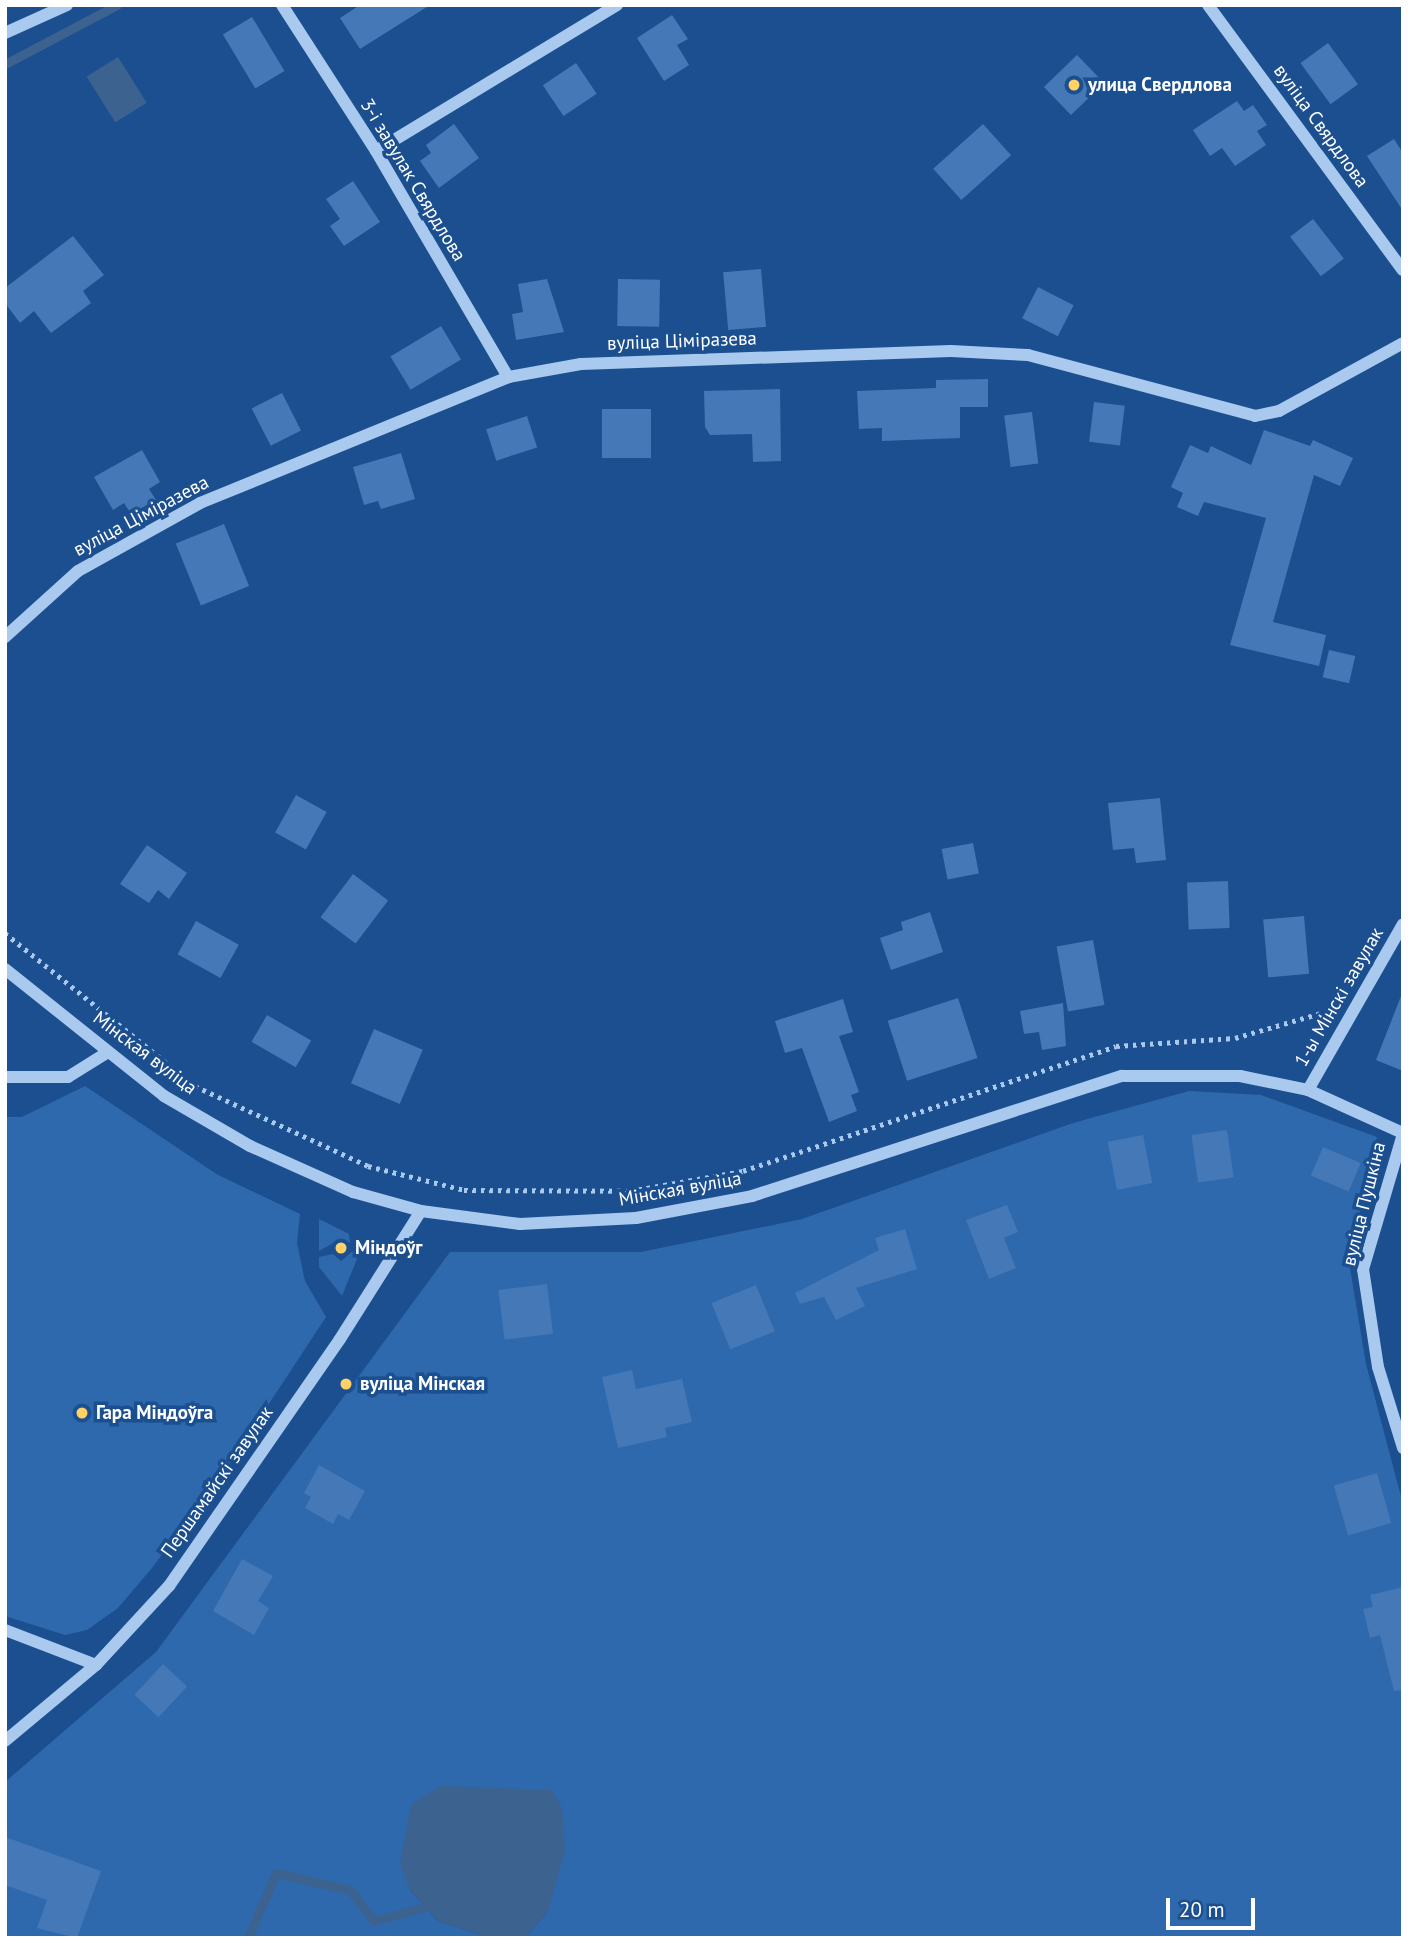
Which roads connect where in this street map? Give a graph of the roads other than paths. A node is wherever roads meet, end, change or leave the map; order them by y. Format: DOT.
graph roads {
  1 [pos="67,5"];
  2 [pos="282,5"];
  3 [pos="617,5"];
  4 [pos="1208,5"];
  5 [pos="5,33"];
  6 [pos="376,151"];
  7 [pos="1403,270"];
  8 [pos="1403,343"];
  9 [pos="508,377"];
  10 [pos="5,637"];
  11 [pos="1403,924"];
  12 [pos="5,970"];
  13 [pos="108,1052"];
  14 [pos="5,1077"];
  15 [pos="1308,1090"];
  16 [pos="1403,1133"];
  17 [pos="421,1211"];
  18 [pos="1403,1448"];
  19 [pos="5,1630"];
  20 [pos="96,1665"];
  21 [pos="5,1741"];
  1 -- 5 [label="street"];
  2 -- 6 [label="street, 3-і завулак Свярдлова"];
  3 -- 6 [label="street"];
  4 -- 7 [label="street, вуліца Свярдлова"];
  6 -- 9 [label="street, 3-і завулак Свярдлова"];
  8 -- 9 [label="street, вуліца Ціміразева"];
  9 -- 10 [label="street, вуліца Ціміразева"];
  11 -- 15 [label="street, 1-ы Мінскі завулак"];
  12 -- 13 [label="street, Мінская вуліца"];
  13 -- 14 [label="street"];
  13 -- 17 [label="street, Мінская вуліца"];
  15 -- 16 [label="street, Мінская вуліца"];
  15 -- 17 [label="street, Мінская вуліца"];
  16 -- 18 [label="street, вуліца Пушкіна"];
  17 -- 20 [label="street, Першамайскі завулак"];
  19 -- 20 [label="street"];
  20 -- 21 [label="street, Першамайскі завулак"];
}
